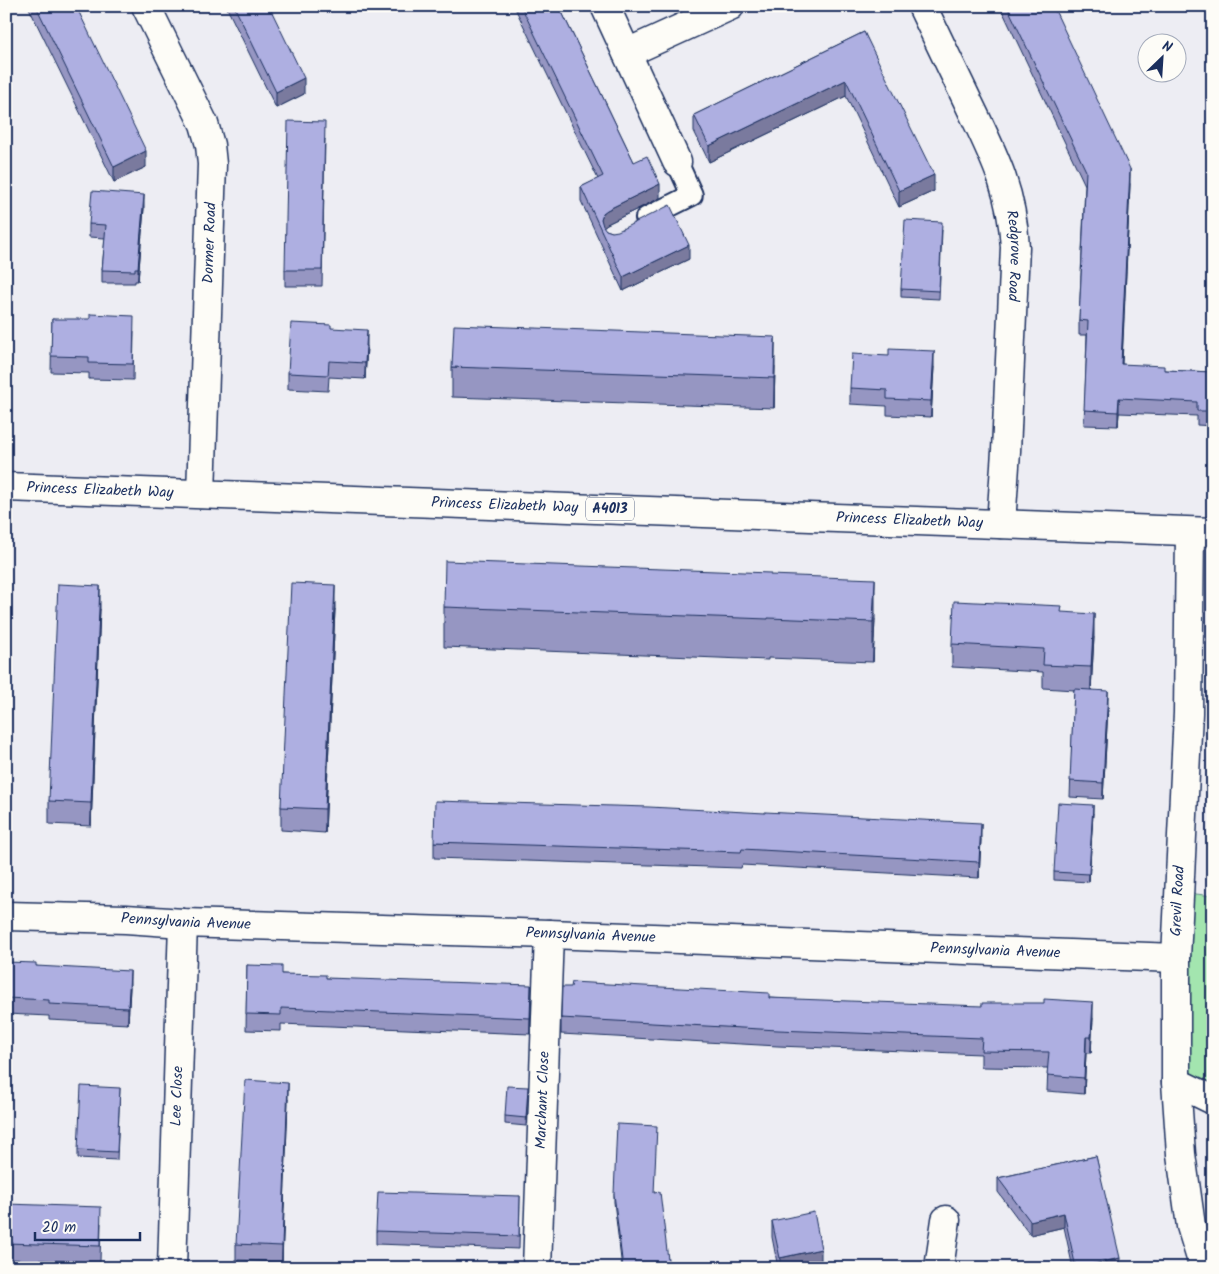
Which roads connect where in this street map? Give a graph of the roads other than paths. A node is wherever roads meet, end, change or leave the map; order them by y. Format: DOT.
graph roads {
  1 [pos="146,6"];
  2 [pos="605,6"];
  3 [pos="730,6"];
  4 [pos="922,6"];
  5 [pos="627,53"];
  6 [pos="676,162"];
  7 [pos="631,225"];
  8 [pos="6,487"];
  9 [pos="201,494"];
  10 [pos="1001,524"];
  11 [pos="1201,532"];
  12 [pos="6,916"];
  13 [pos="183,923"];
  14 [pos="549,934"];
  15 [pos="1176,958"];
  16 [pos="1176,1082"];
  17 [pos="1213,1100"];
  18 [pos="946,1220"];
  19 [pos="172,1268"];
  20 [pos="538,1268"];
  21 [pos="939,1268"];
  22 [pos="1204,1268"];
  1 -- 9 [label="street, Dormer Road"];
  2 -- 5 [label="street"];
  3 -- 5 [label="street"];
  4 -- 10 [label="street, Redgrove Road"];
  5 -- 6 [label="street"];
  6 -- 7 [label="lane"];
  8 -- 9 [label="street, Princess Elizabeth Way / A4013"];
  9 -- 10 [label="street, Princess Elizabeth Way / A4013"];
  10 -- 11 [label="street, Princess Elizabeth Way / A4013"];
  11 -- 15 [label="street, Grevil Road"];
  12 -- 13 [label="street, Pennsylvania Avenue"];
  13 -- 14 [label="street, Pennsylvania Avenue"];
  13 -- 19 [label="street, Lee Close"];
  14 -- 15 [label="street, Pennsylvania Avenue"];
  14 -- 20 [label="street, Marchant Close"];
  15 -- 16 [label="street, Grevil Road"];
  16 -- 17 [label="street"];
  16 -- 22 [label="street, Grevil Road"];
  18 -- 21 [label="street"];
}
